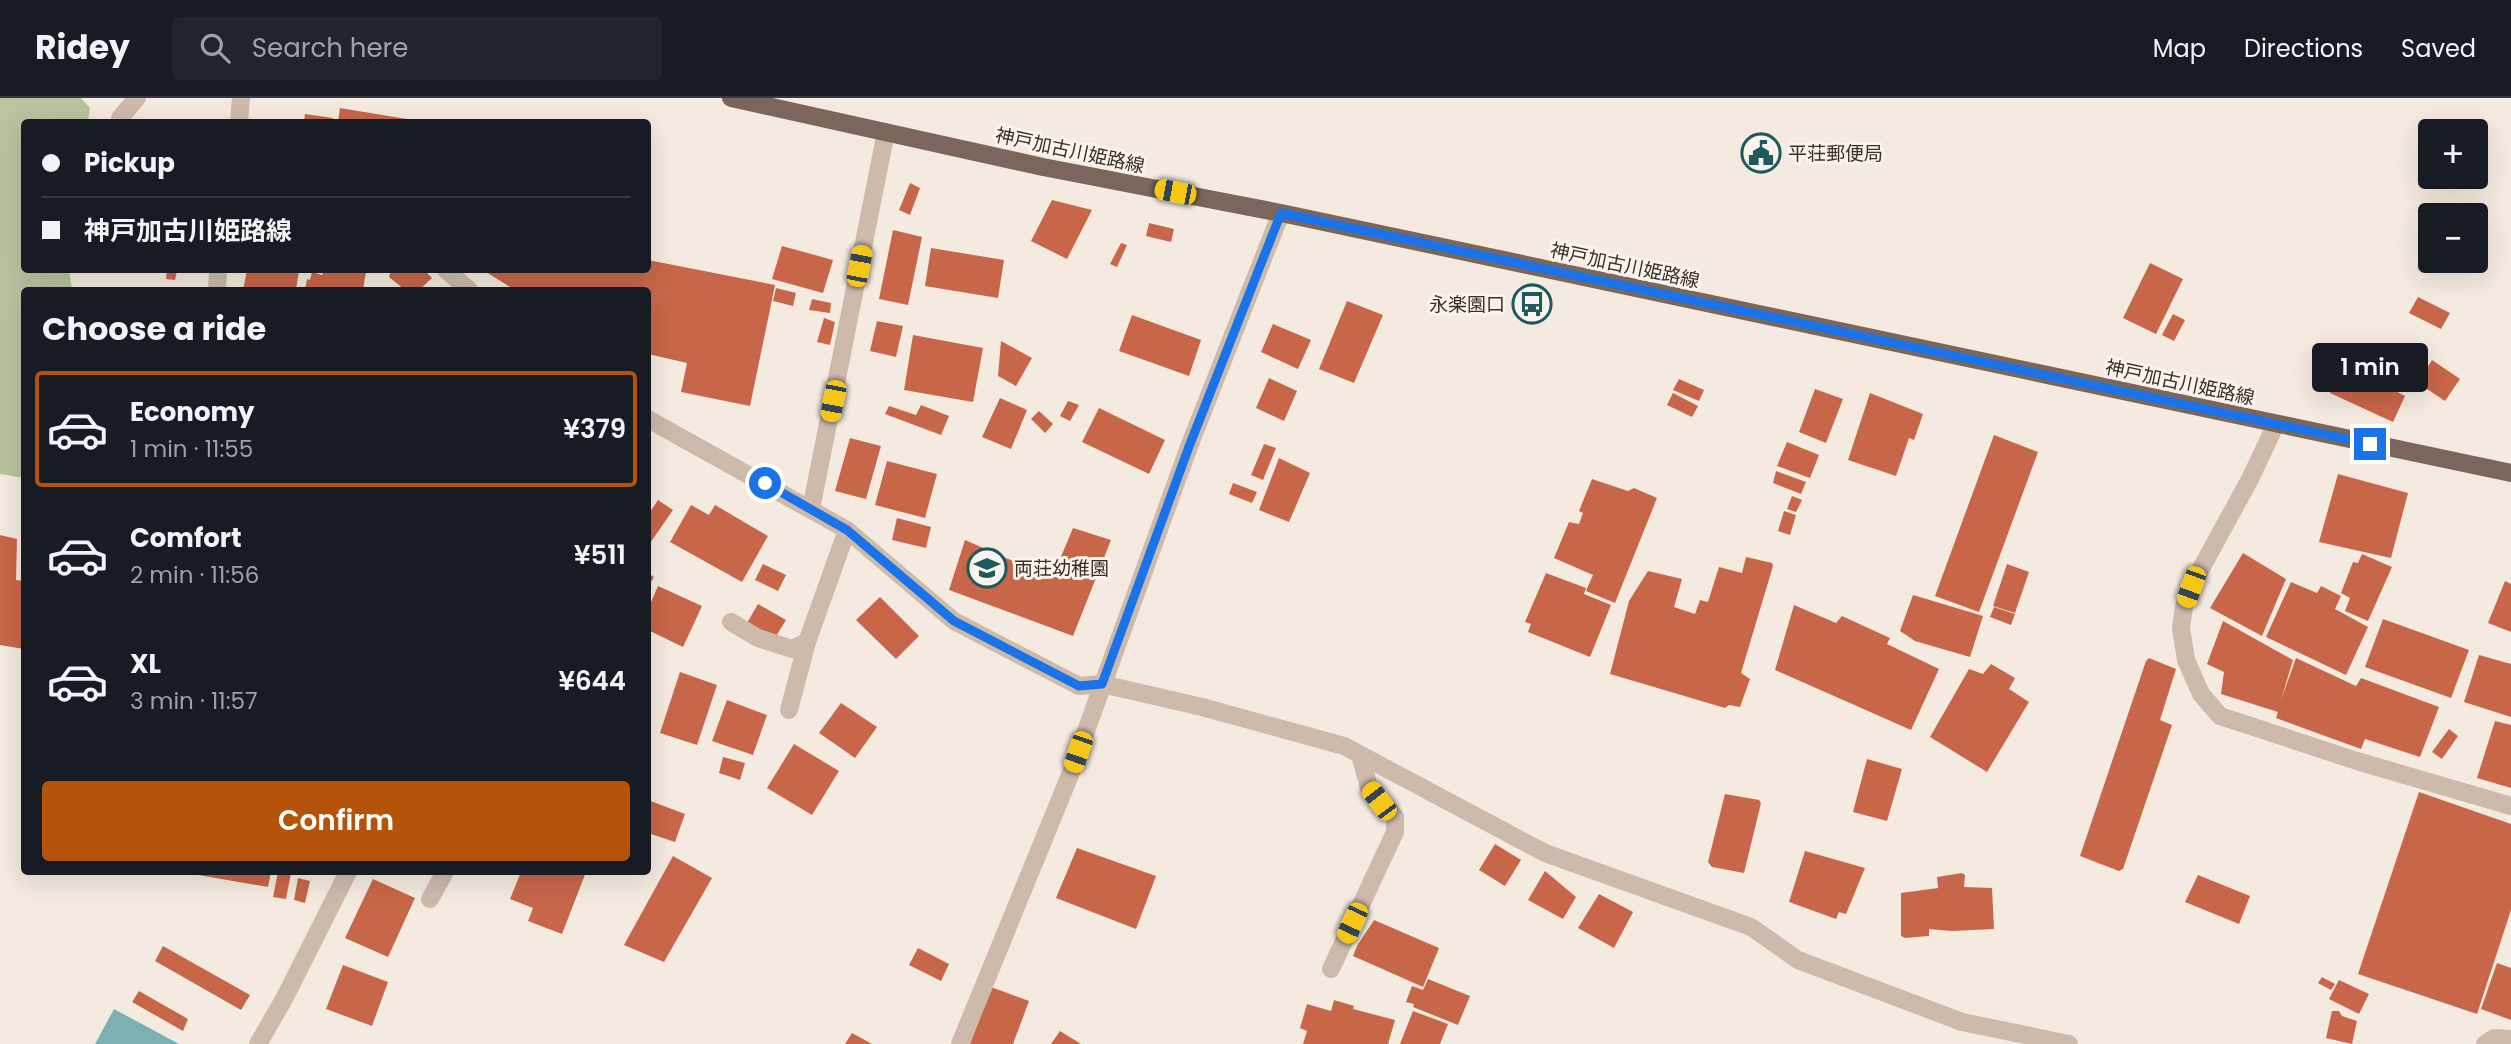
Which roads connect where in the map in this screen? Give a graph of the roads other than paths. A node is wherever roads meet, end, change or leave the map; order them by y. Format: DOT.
graph roads {
  1 [pos="137,98"];
  2 [pos="241,98"];
  3 [pos="731,98"];
  4 [pos="120,118"];
  5 [pos="241,119"];
  6 [pos="886,132"];
  7 [pos="1281,213"];
  8 [pos="449,273"];
  9 [pos="466,287"];
  10 [pos="651,421"];
  11 [pos="2276,424"];
  12 [pos="2511,473"];
  13 [pos="811,509"];
  14 [pos="847,530"];
  15 [pos="731,622"];
  16 [pos="807,642"];
  17 [pos="1102,684"];
  18 [pos="789,710"];
  19 [pos="1360,755"];
  20 [pos="2511,806"];
  21 [pos="346,875"];
  22 [pos="443,875"];
  23 [pos="430,899"];
  24 [pos="1331,969"];
  25 [pos="2511,1039"];
  26 [pos="258,1044"];
  27 [pos="960,1044"];
  28 [pos="2069,1044"];
  29 [pos="2486,1044"];
  1 -- 4 [label="street"];
  2 -- 5 [label="street"];
  3 -- 6 [label="main road, 神戸加古川姫路線"];
  6 -- 7 [label="main road, 神戸加古川姫路線"];
  6 -- 13 [label="street"];
  7 -- 11 [label="main road, 神戸加古川姫路線"];
  7 -- 17 [label="street"];
  8 -- 9 [label="street"];
  10 -- 13 [label="street"];
  11 -- 12 [label="main road, 神戸加古川姫路線"];
  11 -- 20 [label="street"];
  13 -- 14 [label="street"];
  14 -- 16 [label="street"];
  14 -- 17 [label="street"];
  15 -- 16 [label="street"];
  16 -- 18 [label="street"];
  17 -- 19 [label="street"];
  17 -- 27 [label="street"];
  19 -- 24 [label="street"];
  19 -- 28 [label="street"];
  21 -- 26 [label="street"];
  22 -- 23 [label="street"];
  25 -- 29 [label="street"];
}
